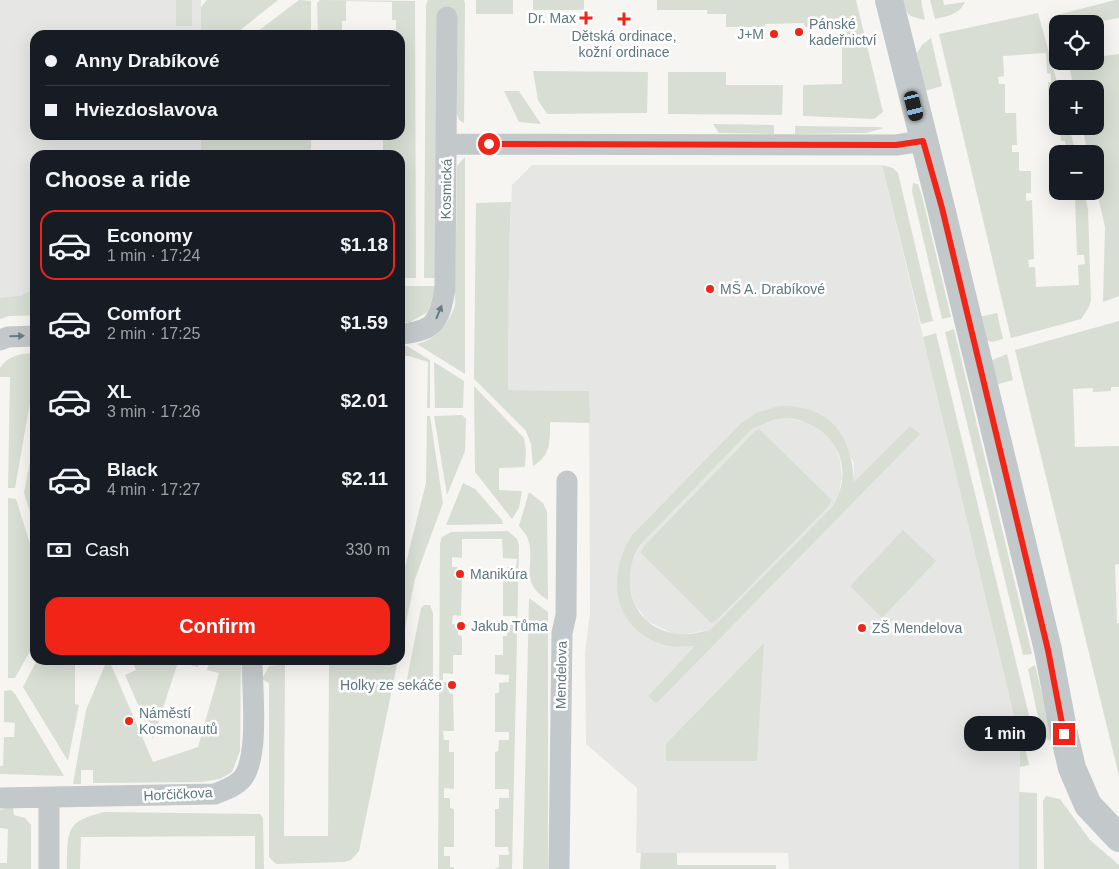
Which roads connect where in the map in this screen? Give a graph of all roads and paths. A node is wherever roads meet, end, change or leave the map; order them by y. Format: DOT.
graph roads {
  1 [pos="889,0"];
  2 [pos="447,17"];
  3 [pos="923,141"];
  4 [pos="447,144"];
  5 [pos="405,334"];
  6 [pos="30,336"];
  7 [pos="0,340"];
  8 [pos="567,481"];
  9 [pos="252,665"];
  10 [pos="0,798"];
  11 [pos="49,798"];
  12 [pos="1119,838"];
  13 [pos="49,869"];
  14 [pos="559,869"];
  1 -- 3 [label="street"];
  2 -- 4 [label="street, Kosmická"];
  3 -- 4 [label="street"];
  3 -- 12 [label="street"];
  5 -- 4 [label="street, Kosmická, one-way"];
  7 -- 6 [label="street, one-way"];
  8 -- 14 [label="street, Mendelova"];
  9 -- 11 [label="street, Horčičkova"];
  10 -- 11 [label="street, Horčičkova"];
  11 -- 13 [label="street"];
}
